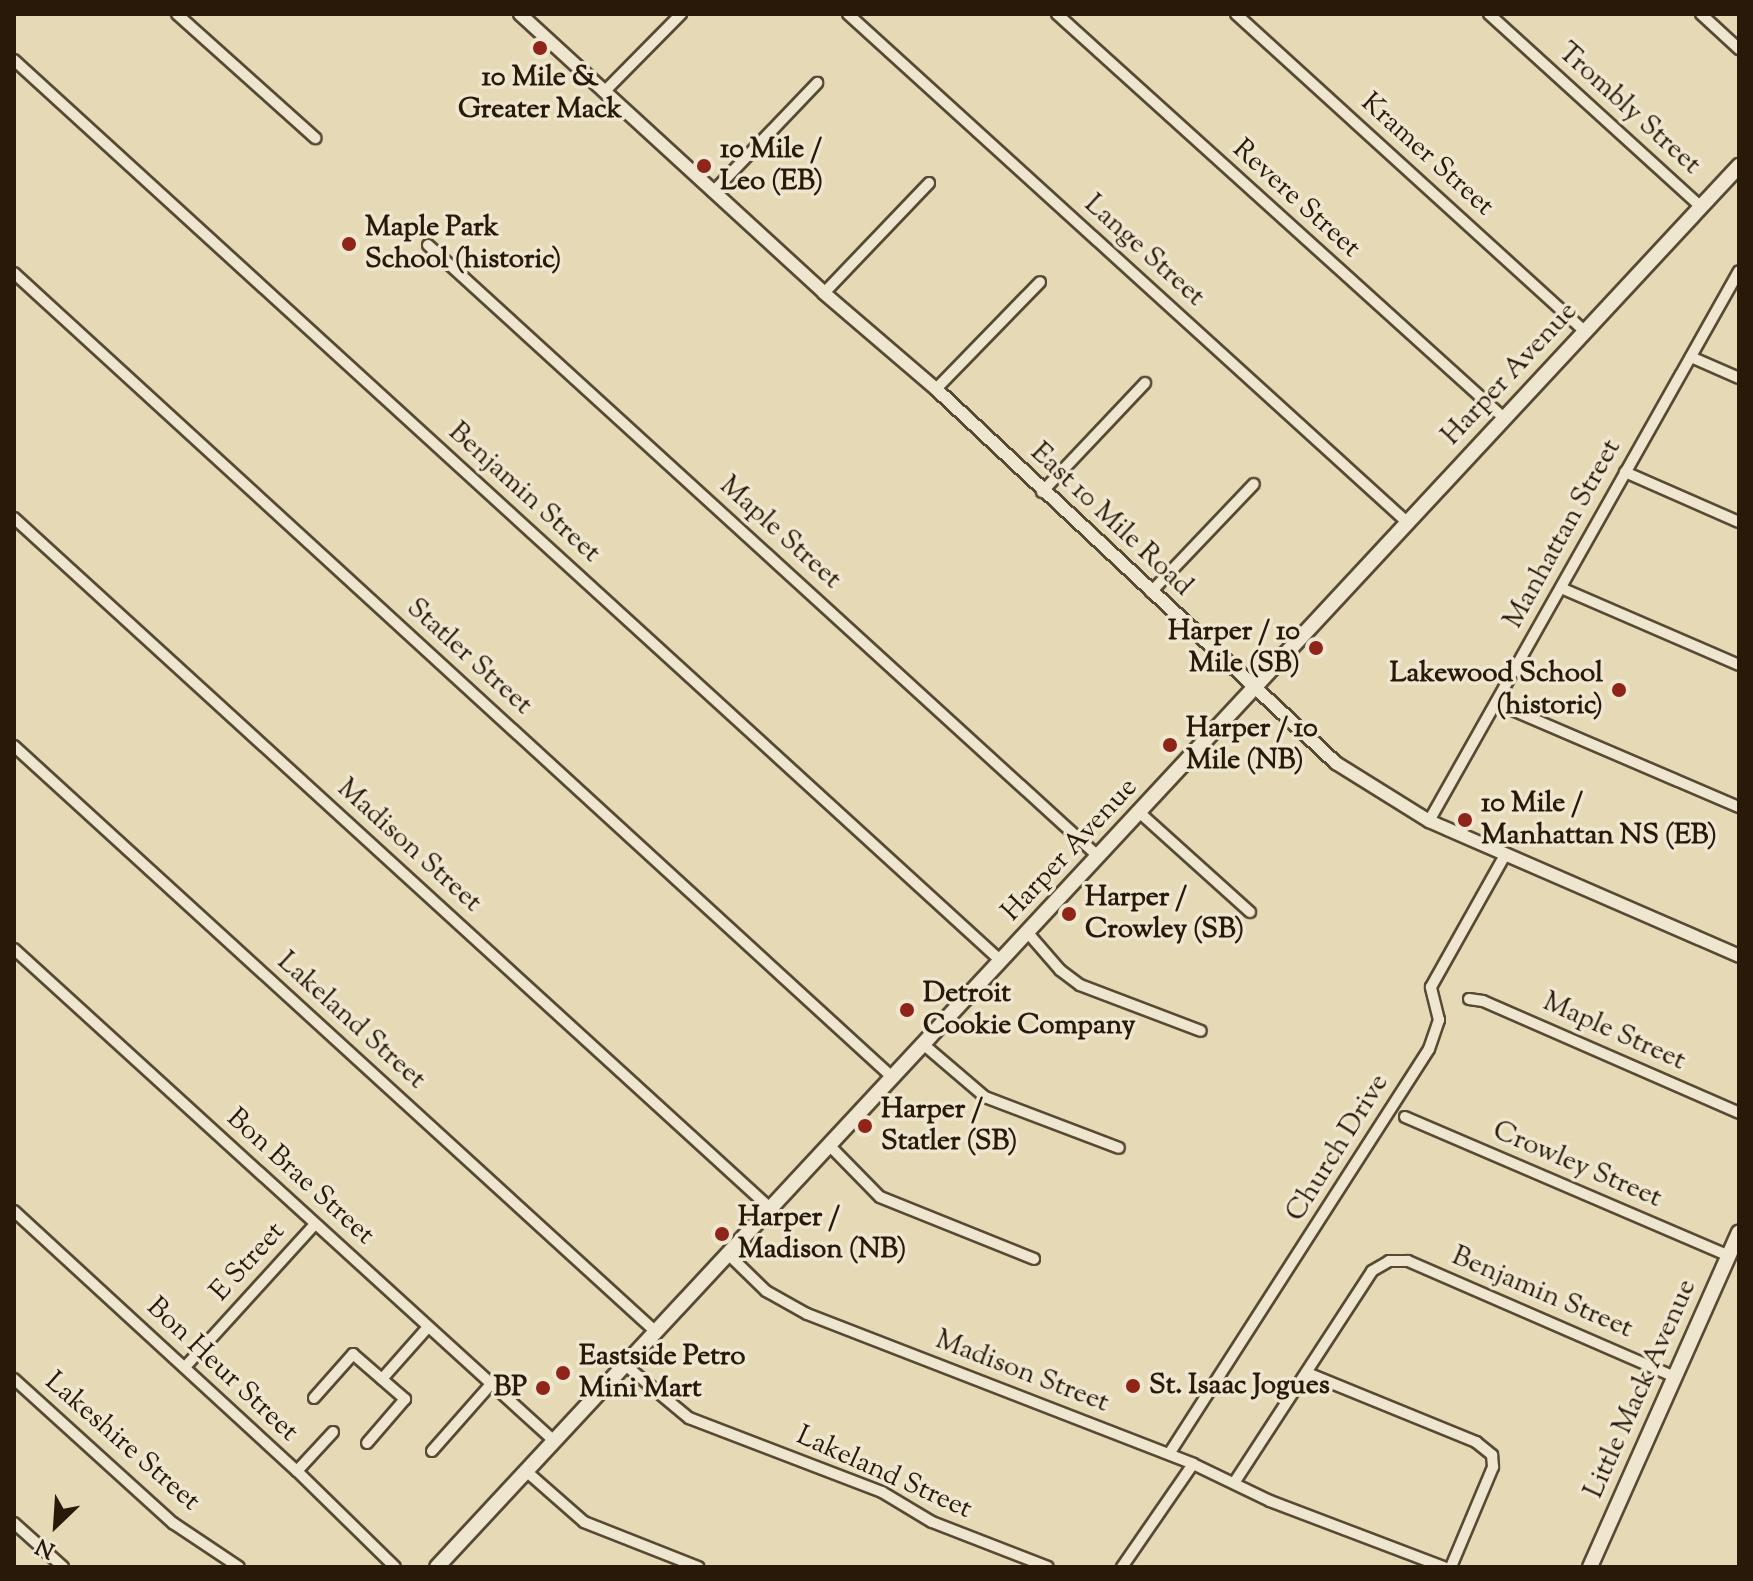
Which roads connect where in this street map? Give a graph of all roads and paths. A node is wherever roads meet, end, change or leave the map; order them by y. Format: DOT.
graph roads {
  1 [pos="177,14"];
  2 [pos="520,14"];
  3 [pos="681,14"];
  4 [pos="848,14"];
  5 [pos="1057,14"];
  6 [pos="1236,14"];
  7 [pos="1489,14"];
  8 [pos="1701,14"];
  9 [pos="1739,49"];
  10 [pos="14,60"];
  11 [pos="817,83"];
  12 [pos="604,92"];
  13 [pos="315,138"];
  14 [pos="1739,166"];
  15 [pos="929,183"];
  16 [pos="713,192"];
  17 [pos="1701,207"];
  18 [pos="428,245"];
  19 [pos="1739,271"];
  20 [pos="14,273"];
  21 [pos="1040,282"];
  22 [pos="824,293"];
  23 [pos="1585,332"];
  24 [pos="1691,357"];
  25 [pos="1739,378"];
  26 [pos="1145,383"];
  27 [pos="936,389"];
  28 [pos="1504,418"];
  29 [pos="1625,472"];
  30 [pos="1254,484"];
  31 [pos="1042,492"];
  32 [pos="14,518"];
  33 [pos="1739,522"];
  34 [pos="1408,523"];
  35 [pos="1561,588"];
  36 [pos="1151,592"];
  37 [pos="1739,665"];
  38 [pos="1254,687"];
  39 [pos="1496,703"];
  40 [pos="14,746"];
  41 [pos="1739,807"];
  42 [pos="1140,813"];
  43 [pos="1429,821"];
  44 [pos="1505,855"];
  45 [pos="1099,857"];
  46 [pos="1250,912"];
  47 [pos="1028,933"];
  48 [pos="14,949"];
  49 [pos="1739,956"];
  50 [pos="1001,961"];
  51 [pos="1469,999"];
  52 [pos="1201,1031"];
  53 [pos="923,1044"];
  54 [pos="892,1077"];
  55 [pos="1739,1113"];
  56 [pos="1405,1117"];
  57 [pos="830,1146"];
  58 [pos="1119,1148"];
  59 [pos="771,1209"];
  60 [pos="14,1211"];
  61 [pos="315,1224"];
  62 [pos="1739,1233"];
  63 [pos="729,1255"];
  64 [pos="1729,1256"];
  65 [pos="1034,1259"];
  66 [pos="428,1327"];
  67 [pos="656,1332"];
  68 [pos="624,1364"];
  69 [pos="185,1367"];
  70 [pos="1307,1373"];
  71 [pos="1675,1377"];
  72 [pos="14,1379"];
  73 [pos="382,1379"];
  74 [pos="491,1384"];
  75 [pos="314,1398"];
  76 [pos="333,1432"];
  77 [pos="553,1440"];
  78 [pos="367,1443"];
  79 [pos="432,1451"];
  80 [pos="1169,1454"];
  81 [pos="1193,1464"];
  82 [pos="297,1471"];
  83 [pos="526,1471"];
  84 [pos="1234,1483"];
  85 [pos="14,1523"];
  86 [pos="63,1567"];
  87 [pos="239,1567"];
  88 [pos="395,1567"];
  89 [pos="437,1567"];
  90 [pos="698,1567"];
  91 [pos="1048,1567"];
  92 [pos="1122,1567"];
  93 [pos="1444,1567"];
  94 [pos="1451,1567"];
  95 [pos="1590,1567"];
  1 -- 13 [label="street"];
  2 -- 12 [label="street, East 10 Mile Road"];
  3 -- 12 [label="street"];
  4 -- 34 [label="street, Lange Street"];
  5 -- 28 [label="street, Revere Street"];
  6 -- 23 [label="street, Kramer Street"];
  7 -- 17 [label="street, Trombly Street"];
  8 -- 9 [label="street"];
  10 -- 50 [label="street, Benjamin Street"];
  11 -- 16 [label="street"];
  12 -- 16 [label="street, East 10 Mile Road"];
  14 -- 17 [label="main road, Harper Avenue"];
  15 -- 22 [label="street"];
  16 -- 22 [label="street, East 10 Mile Road"];
  17 -- 23 [label="main road, Harper Avenue"];
  18 -- 45 [label="street, Maple Street"];
  19 -- 24 [label="street, Manhattan Street"];
  20 -- 54 [label="street, Statler Street"];
  21 -- 27 [label="street"];
  22 -- 27 [label="street, East 10 Mile Road"];
  23 -- 28 [label="main road, Harper Avenue"];
  24 -- 25 [label="street"];
  24 -- 29 [label="street, Manhattan Street"];
  26 -- 31 [label="street"];
  27 -- 31 [label="street, East 10 Mile Road"];
  28 -- 34 [label="main road, Harper Avenue"];
  29 -- 33 [label="street"];
  29 -- 35 [label="street, Manhattan Street"];
  30 -- 36 [label="street"];
  31 -- 36 [label="street, East 10 Mile Road"];
  32 -- 59 [label="street, Madison Street"];
  34 -- 38 [label="main road, Harper Avenue"];
  35 -- 37 [label="street"];
  35 -- 39 [label="street, Manhattan Street"];
  36 -- 38 [label="street, East 10 Mile Road"];
  38 -- 42 [label="main road, Harper Avenue"];
  38 -- 43 [label="street, East 10 Mile Road"];
  39 -- 41 [label="street"];
  39 -- 43 [label="street, Manhattan Street"];
  40 -- 67 [label="street, Lakeland Street"];
  42 -- 45 [label="main road, Harper Avenue"];
  42 -- 46 [label="street"];
  43 -- 44 [label="street, East 10 Mile Road"];
  44 -- 49 [label="street, East 10 Mile Road"];
  44 -- 80 [label="street, Church Drive"];
  45 -- 47 [label="main road, Harper Avenue"];
  47 -- 50 [label="main road, Harper Avenue"];
  47 -- 52 [label="street"];
  48 -- 61 [label="street, Bon Brae Street"];
  50 -- 53 [label="main road, Harper Avenue"];
  51 -- 55 [label="street, Maple Street"];
  53 -- 54 [label="main road, Harper Avenue"];
  53 -- 58 [label="street"];
  54 -- 57 [label="main road, Harper Avenue"];
  56 -- 64 [label="street, Crowley Street"];
  57 -- 59 [label="main road, Harper Avenue"];
  57 -- 65 [label="street"];
  59 -- 63 [label="main road, Harper Avenue"];
  60 -- 69 [label="street, Bon Heur Street"];
  61 -- 66 [label="street, Bon Brae Street"];
  61 -- 69 [label="street, E Street"];
  62 -- 64 [label="main road, Little Mack Avenue"];
  63 -- 67 [label="main road, Harper Avenue"];
  63 -- 80 [label="street, Madison Street"];
  64 -- 71 [label="main road, Little Mack Avenue"];
  66 -- 73 [label="street"];
  66 -- 74 [label="street, Bon Brae Street"];
  67 -- 68 [label="main road, Harper Avenue"];
  68 -- 77 [label="main road, Harper Avenue"];
  68 -- 91 [label="street, Lakeland Street"];
  69 -- 82 [label="street, Bon Heur Street"];
  70 -- 71 [label="street, Benjamin Street"];
  70 -- 84 [label="street"];
  70 -- 94 [label="street"];
  71 -- 95 [label="main road, Little Mack Avenue"];
  72 -- 87 [label="street, Lakeshire Street"];
  73 -- 75 [label="street"];
  73 -- 78 [label="street"];
  74 -- 77 [label="street, Bon Brae Street"];
  74 -- 79 [label="street"];
  76 -- 82 [label="street"];
  77 -- 83 [label="main road, Harper Avenue"];
  80 -- 81 [label="street, Madison Street"];
  81 -- 84 [label="street, Madison Street"];
  81 -- 92 [label="street"];
  82 -- 88 [label="street, Bon Heur Street"];
  83 -- 89 [label="main road, Harper Avenue"];
  83 -- 90 [label="street"];
  84 -- 93 [label="street, Madison Street"];
  85 -- 86 [label="street"];
}
